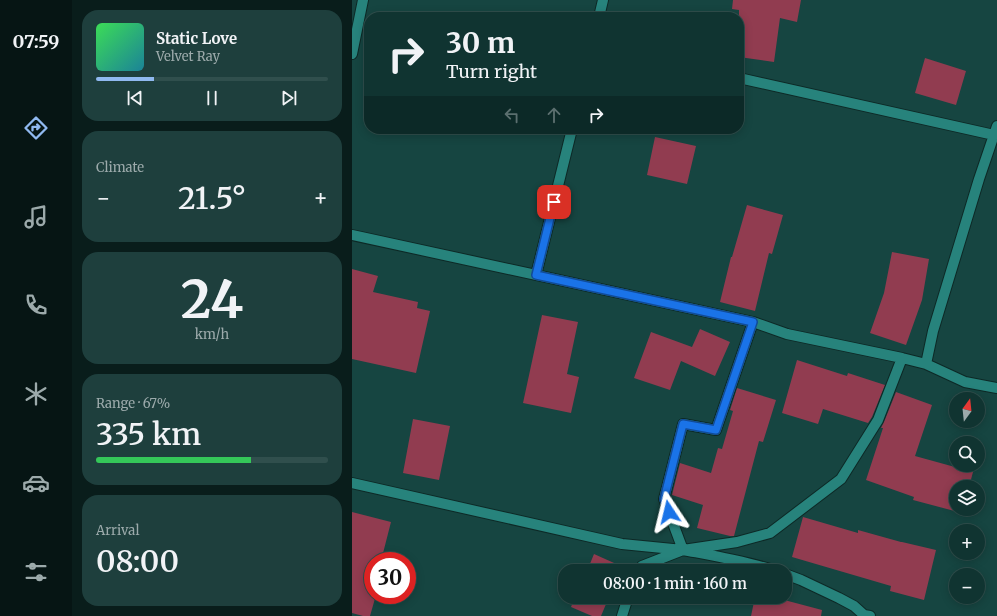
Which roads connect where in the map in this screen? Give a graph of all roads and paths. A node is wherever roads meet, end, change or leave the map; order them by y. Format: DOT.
graph roads {
  1 [pos="364,0"];
  2 [pos="603,0"];
  3 [pos="600,12"];
  4 [pos="352,54"];
  5 [pos="744,79"];
  6 [pos="996,131"];
  7 [pos="571,134"];
  8 [pos="352,235"];
  9 [pos="536,275"];
  10 [pos="753,322"];
  11 [pos="902,358"];
  12 [pos="926,364"];
  13 [pos="997,388"];
  14 [pos="352,483"];
  15 [pos="683,550"];
  16 [pos="647,564"];
  17 [pos="751,564"];
  18 [pos="792,577"];
  19 [pos="626,604"];
  20 [pos="622,616"];
  21 [pos="866,616"];
  1 -- 4 [label="street"];
  2 -- 3 [label="street"];
  5 -- 6 [label="street"];
  6 -- 12 [label="street"];
  7 -- 9 [label="street"];
  8 -- 9 [label="street"];
  9 -- 10 [label="street"];
  10 -- 11 [label="street"];
  10 -- 15 [label="street"];
  11 -- 12 [label="street"];
  11 -- 15 [label="street"];
  12 -- 13 [label="street"];
  14 -- 15 [label="street"];
  15 -- 16 [label="street"];
  15 -- 17 [label="street"];
  18 -- 21 [label="street"];
  19 -- 20 [label="street"];
}
